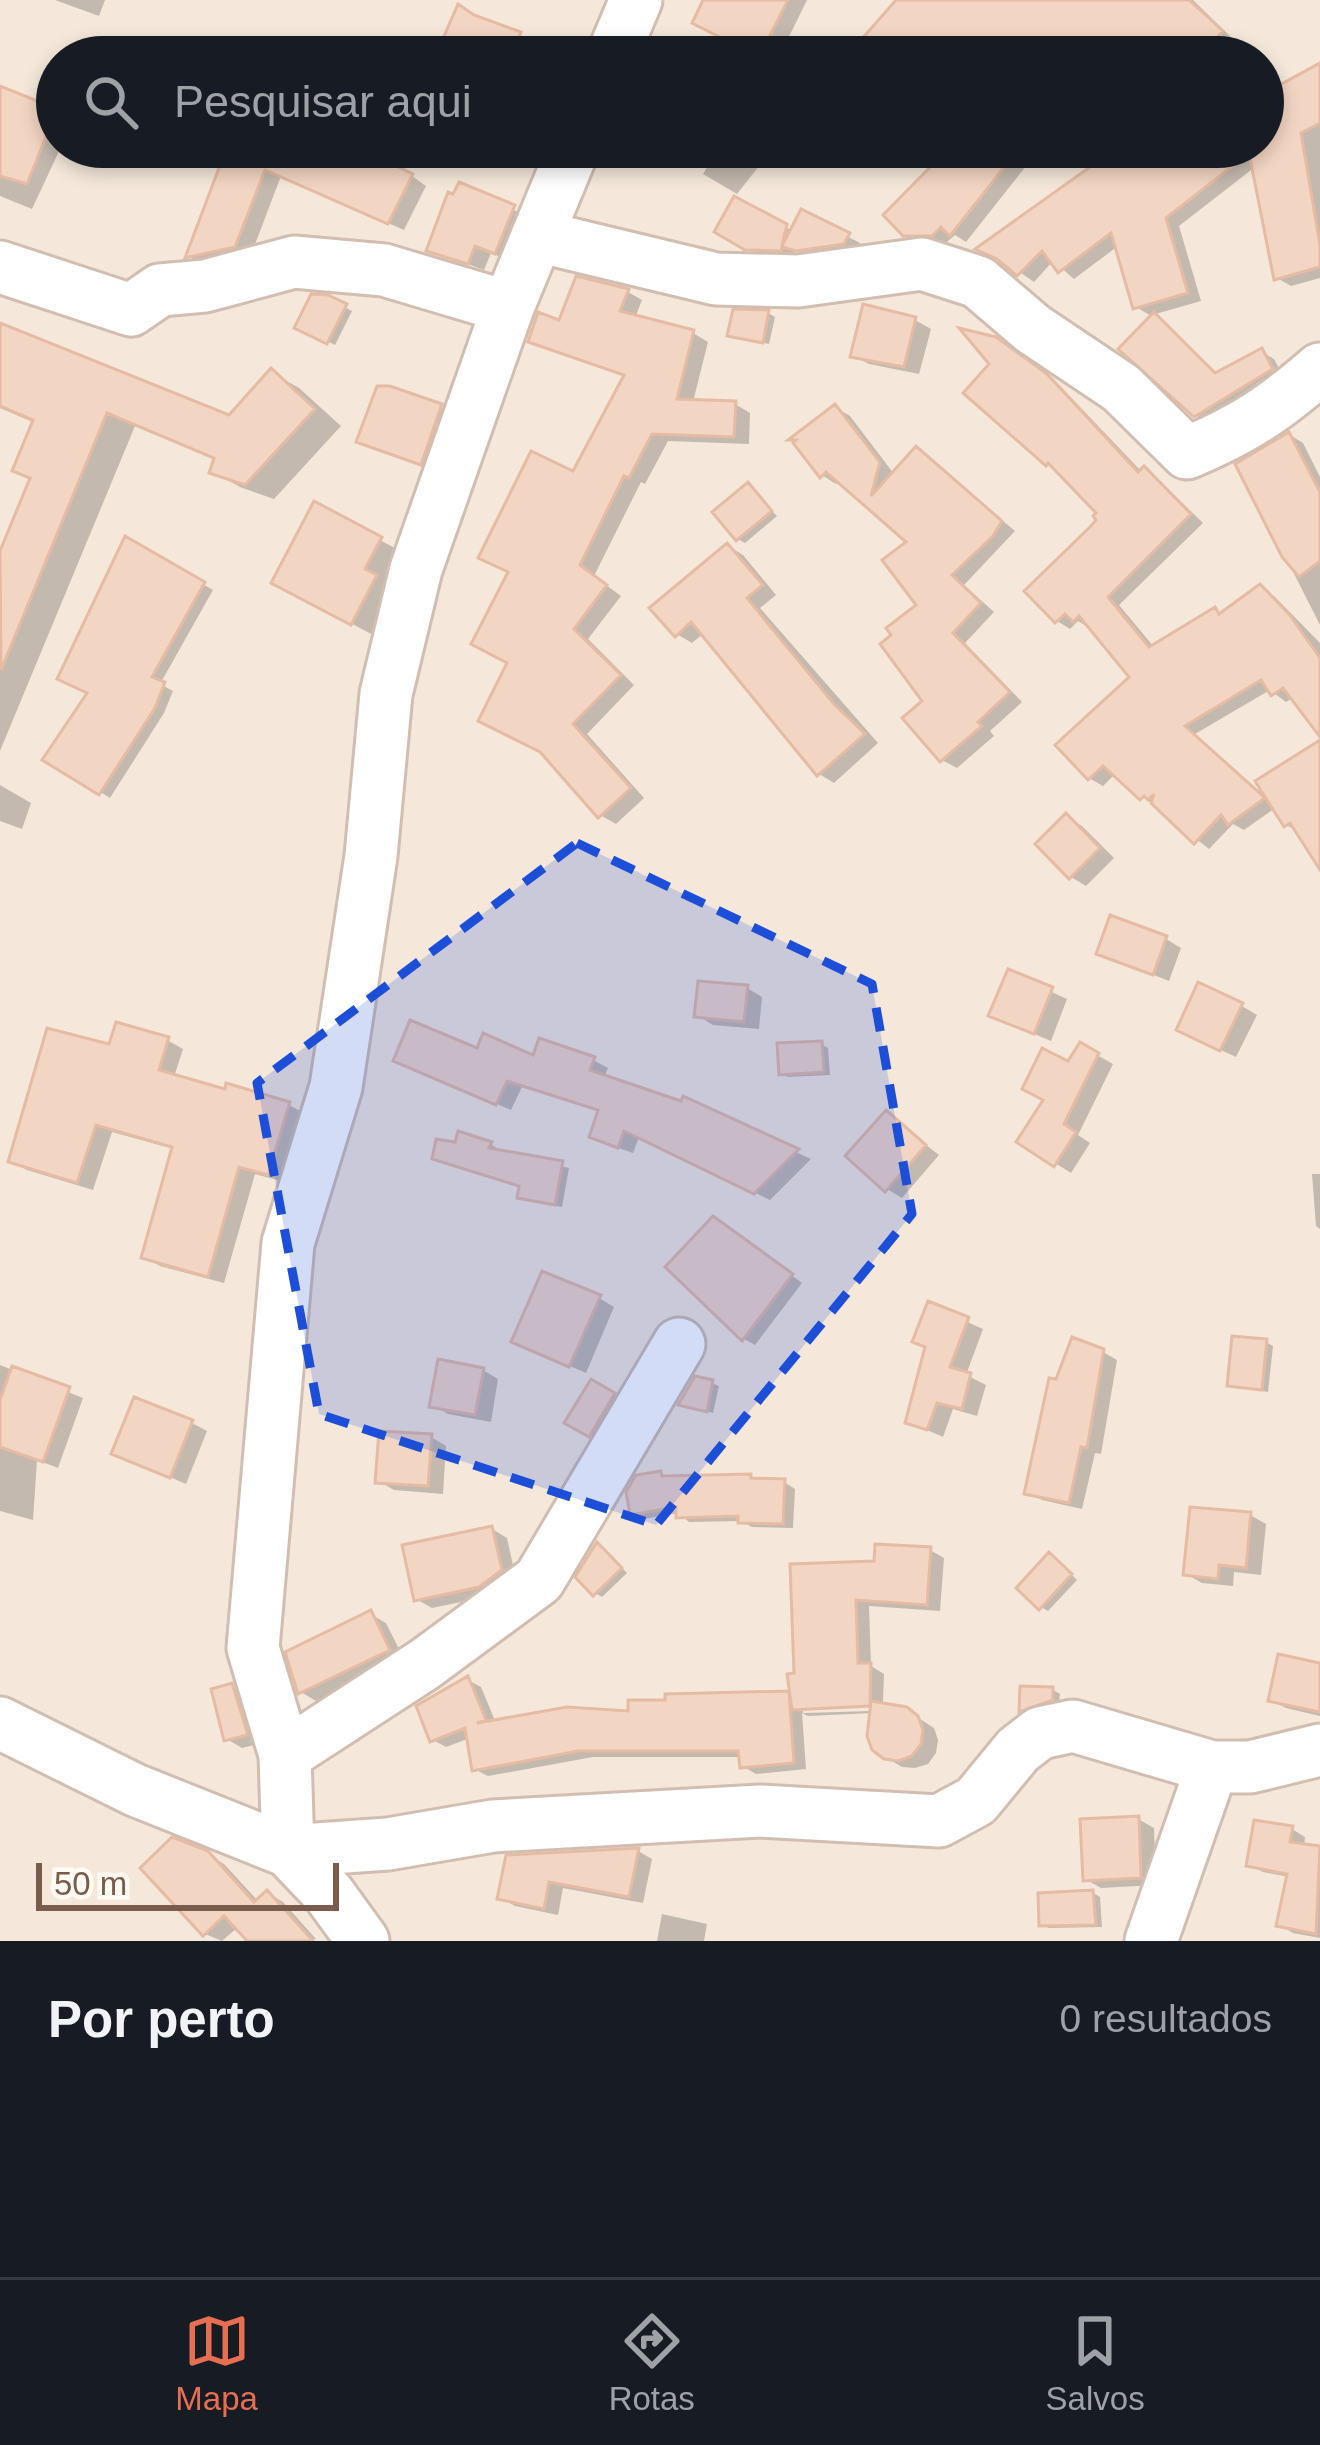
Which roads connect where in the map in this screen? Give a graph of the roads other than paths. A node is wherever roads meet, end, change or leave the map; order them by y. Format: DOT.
graph roads {
  1 [pos="636,0"];
  2 [pos="621,36"];
  3 [pos="565,168"];
  4 [pos="537,236"];
  5 [pos="0,267"];
  6 [pos="508,307"];
  7 [pos="1320,369"];
  8 [pos="679,1344"];
  9 [pos="0,1723"];
  10 [pos="1320,1750"];
  11 [pos="285,1756"];
  12 [pos="1212,1767"];
  13 [pos="288,1851"];
  14 [pos="363,1941"];
  15 [pos="1151,1941"];
  1 -- 2 [label="street"];
  3 -- 4 [label="street"];
  4 -- 6 [label="street"];
  4 -- 7 [label="street"];
  5 -- 6 [label="street"];
  6 -- 11 [label="street"];
  8 -- 11 [label="street"];
  9 -- 13 [label="street"];
  10 -- 12 [label="street"];
  11 -- 13 [label="street"];
  12 -- 13 [label="street"];
  12 -- 15 [label="street"];
  13 -- 14 [label="street"];
}
